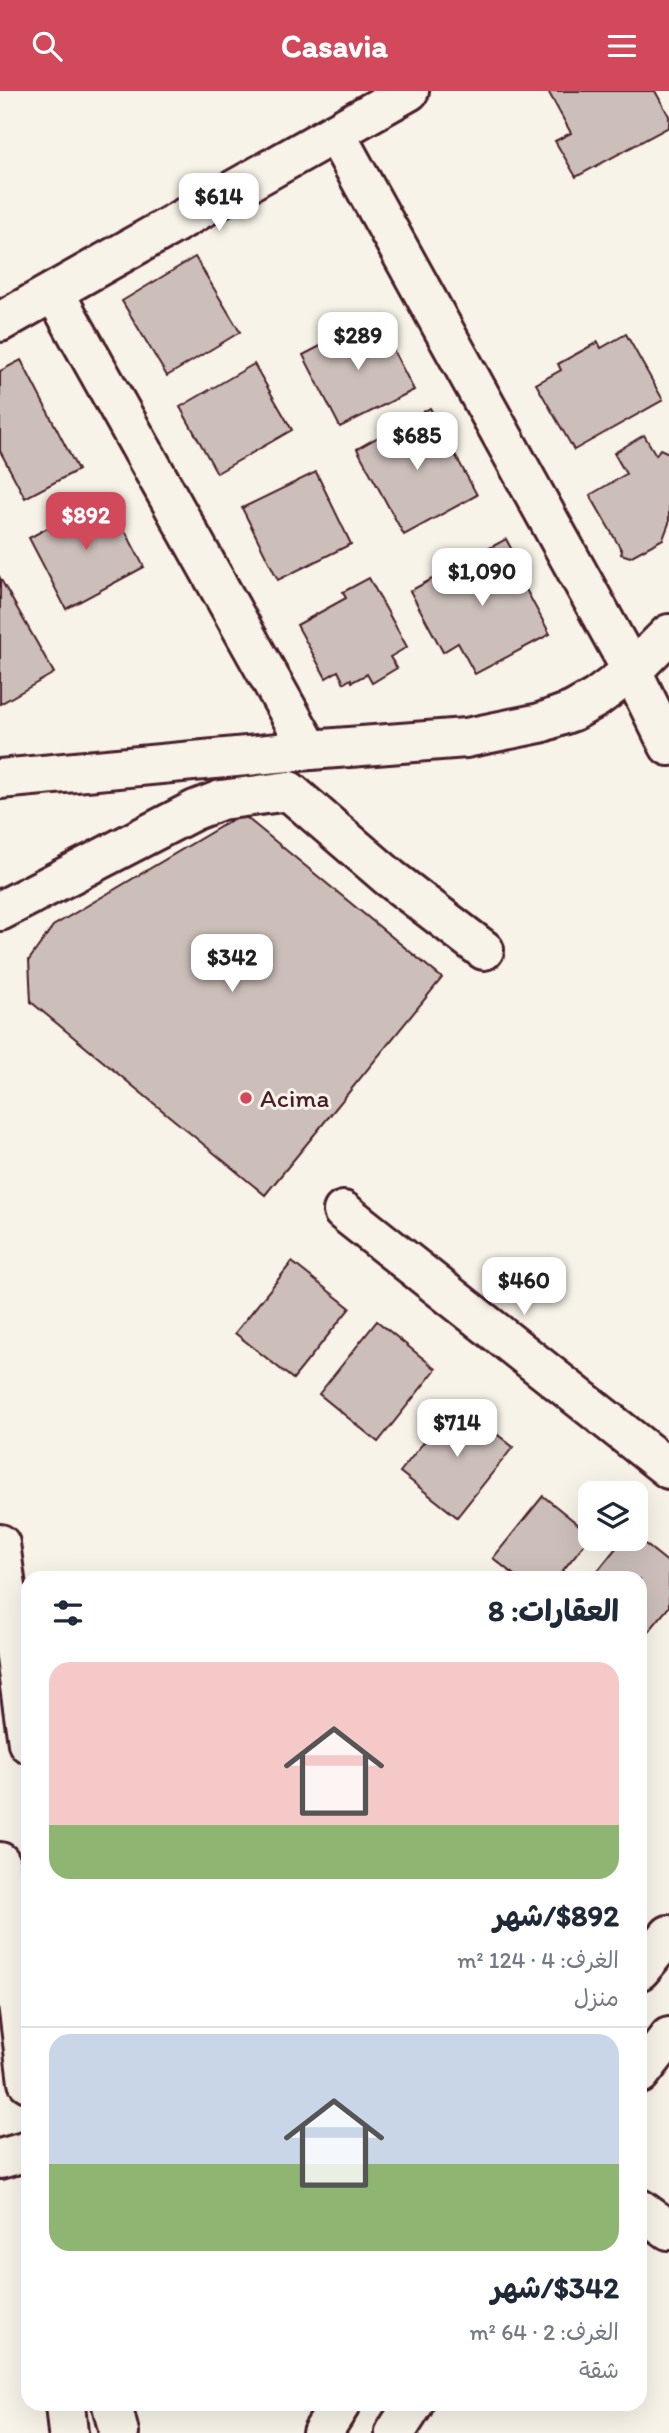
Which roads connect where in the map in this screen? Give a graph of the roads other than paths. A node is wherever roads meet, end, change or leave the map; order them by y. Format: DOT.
graph roads {
  1 [pos="409,91"];
  2 [pos="335,133"];
  3 [pos="54,292"];
  4 [pos="0,322"];
  5 [pos="669,634"];
  6 [pos="632,671"];
  7 [pos="669,746"];
  8 [pos="310,750"];
  9 [pos="0,779"];
  10 [pos="0,911"];
  11 [pos="484,950"];
  12 [pos="343,1211"];
  13 [pos="669,1469"];
  14 [pos="0,1544"];
  15 [pos="21,1693"];
  16 [pos="0,1862"];
  17 [pos="21,2028"];
  18 [pos="669,2037"];
  19 [pos="647,2065"];
  20 [pos="21,2153"];
  21 [pos="0,2159"];
  22 [pos="647,2214"];
  23 [pos="669,2230"];
  24 [pos="66,2411"];
  25 [pos="114,2411"];
  26 [pos="336,2411"];
  27 [pos="409,2411"];
  28 [pos="68,2433"];
  29 [pos="119,2433"];
  30 [pos="322,2433"];
  31 [pos="395,2433"];
  1 -- 2 [label="street"];
  2 -- 3 [label="street"];
  2 -- 6 [label="street"];
  3 -- 4 [label="street"];
  3 -- 8 [label="street"];
  5 -- 6 [label="street"];
  6 -- 7 [label="street"];
  6 -- 8 [label="street"];
  8 -- 9 [label="street"];
  10 -- 11 [label="street"];
  12 -- 13 [label="street"];
  14 -- 15 [label="street"];
  16 -- 17 [label="street"];
  18 -- 19 [label="street"];
  20 -- 21 [label="street"];
  22 -- 23 [label="street"];
  24 -- 28 [label="street"];
  25 -- 29 [label="street"];
  26 -- 30 [label="street"];
  27 -- 31 [label="street"];
}
